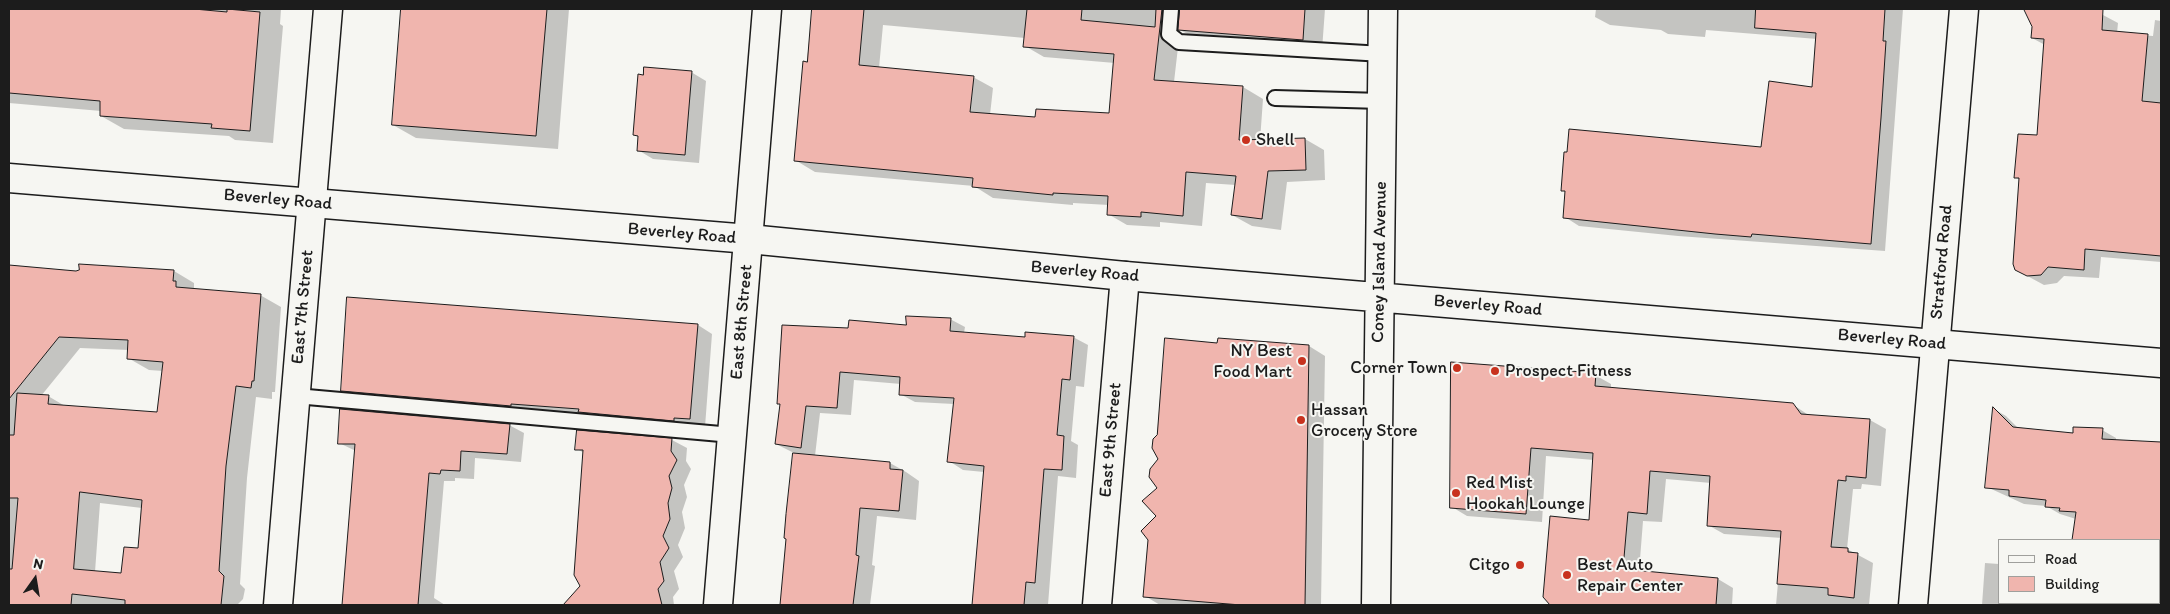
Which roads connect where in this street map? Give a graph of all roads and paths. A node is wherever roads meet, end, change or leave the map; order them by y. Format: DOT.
graph roads {
  1 [pos="328,9"];
  2 [pos="768,9"];
  3 [pos="1171,9"];
  4 [pos="1383,9"];
  5 [pos="1964,9"];
  6 [pos="1383,54"];
  7 [pos="1275,98"];
  8 [pos="1382,101"];
  9 [pos="9,178"];
  10 [pos="312,204"];
  11 [pos="748,239"];
  12 [pos="1125,276"];
  13 [pos="1380,296"];
  14 [pos="1935,344"];
  15 [pos="2161,363"];
  16 [pos="296,396"];
  17 [pos="732,435"];
  18 [pos="278,605"];
  19 [pos="718,605"];
  20 [pos="1098,605"];
  21 [pos="1376,605"];
  22 [pos="1913,605"];
  1 -- 10 [label="street, East 7th Street"];
  2 -- 11 [label="street, East 8th Street"];
  3 -- 6 [label="lane"];
  4 -- 6 [label="street, Coney Island Avenue"];
  5 -- 14 [label="street, Stratford Road"];
  6 -- 8 [label="street, Coney Island Avenue"];
  7 -- 8 [label="lane"];
  8 -- 13 [label="street, Coney Island Avenue"];
  9 -- 10 [label="street, Beverley Road"];
  10 -- 11 [label="street, Beverley Road"];
  10 -- 16 [label="street, East 7th Street"];
  11 -- 12 [label="street, Beverley Road"];
  11 -- 17 [label="street, East 8th Street"];
  12 -- 13 [label="street, Beverley Road"];
  12 -- 20 [label="street, East 9th Street"];
  13 -- 14 [label="street, Beverley Road"];
  13 -- 21 [label="street, Coney Island Avenue"];
  14 -- 15 [label="street, Beverley Road"];
  14 -- 22 [label="street, Stratford Road"];
  16 -- 17 [label="lane"];
  16 -- 18 [label="street, East 7th Street"];
  17 -- 19 [label="street, East 8th Street"];
}
